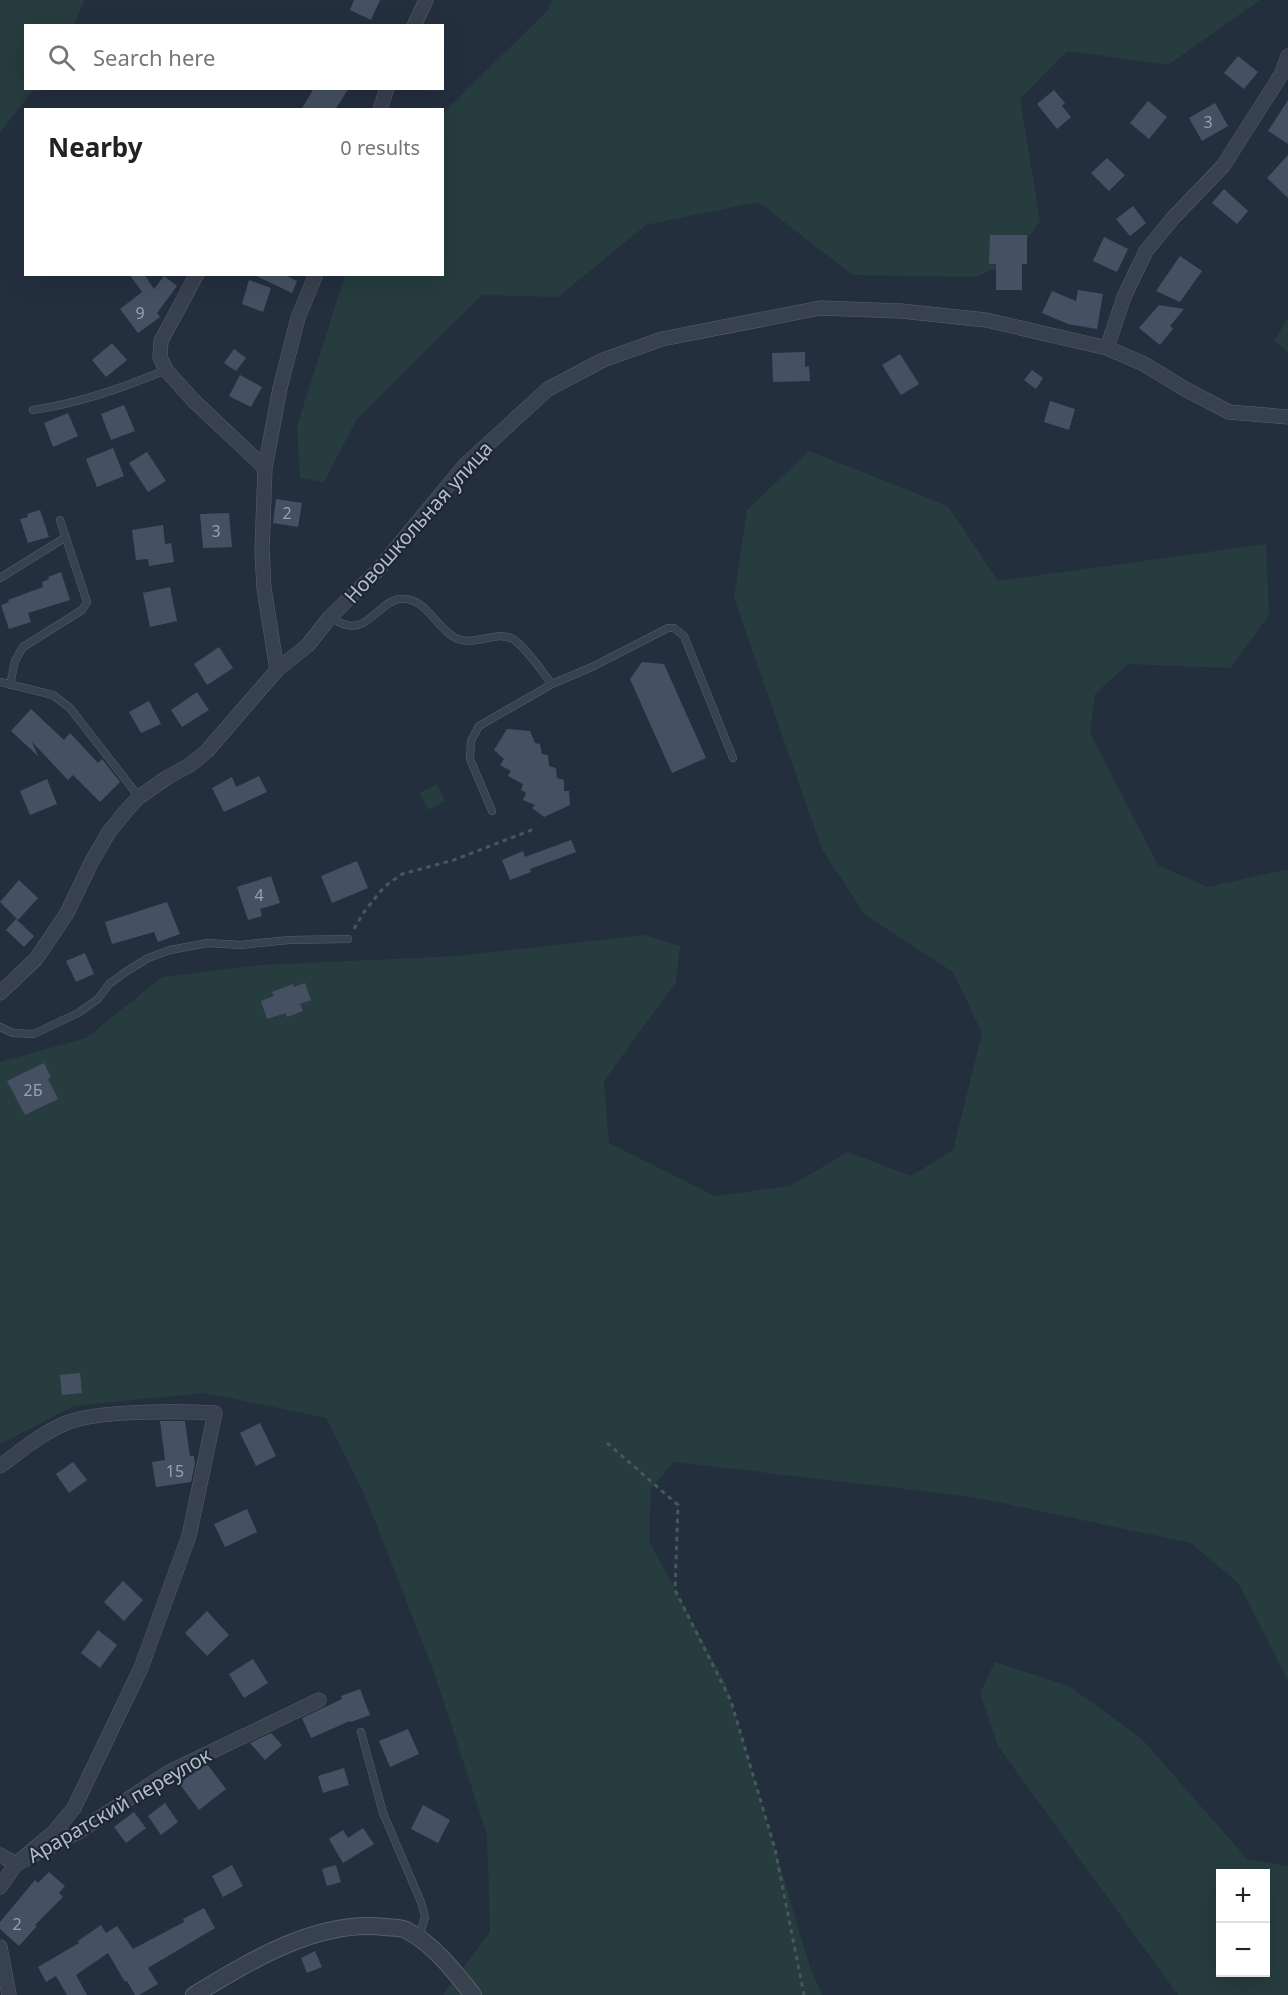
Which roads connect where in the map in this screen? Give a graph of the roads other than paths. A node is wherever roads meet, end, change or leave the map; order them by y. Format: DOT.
graph roads {
  1 [pos="426,0"];
  2 [pos="415,24"];
  3 [pos="1288,56"];
  4 [pos="386,90"];
  5 [pos="381,108"];
  6 [pos="196,276"];
  7 [pos="315,276"];
  8 [pos="1107,348"];
  9 [pos="166,370"];
  10 [pos="33,410"];
  11 [pos="1288,417"];
  12 [pos="265,468"];
  13 [pos="60,520"];
  14 [pos="66,537"];
  15 [pos="0,578"];
  16 [pos="330,617"];
  17 [pos="277,670"];
  18 [pos="0,682"];
  19 [pos="10,684"];
  20 [pos="552,684"];
  21 [pos="733,758"];
  22 [pos="140,797"];
  23 [pos="492,811"];
  24 [pos="348,939"];
  25 [pos="1,990"];
  26 [pos="0,1027"];
  27 [pos="0,1467"];
  28 [pos="319,1700"];
  29 [pos="361,1732"];
  30 [pos="0,1855"];
  31 [pos="16,1864"];
  32 [pos="0,1887"];
  33 [pos="419,1939"];
  34 [pos="0,1947"];
  35 [pos="9,1995"];
  36 [pos="194,1995"];
  37 [pos="473,1995"];
  1 -- 2 [label="street"];
  3 -- 8 [label="street"];
  4 -- 5 [label="street"];
  6 -- 9 [label="street"];
  7 -- 12 [label="street"];
  8 -- 11 [label="street, Новошкольная улица"];
  8 -- 16 [label="street, Новошкольная улица"];
  9 -- 10 [label="lane"];
  9 -- 12 [label="street"];
  12 -- 17 [label="street"];
  13 -- 14 [label="lane"];
  14 -- 15 [label="lane"];
  14 -- 19 [label="lane"];
  16 -- 17 [label="street, Новошкольная улица"];
  16 -- 20 [label="lane"];
  17 -- 22 [label="street, Новошкольная улица"];
  18 -- 19 [label="lane"];
  19 -- 22 [label="lane"];
  20 -- 21 [label="lane"];
  20 -- 23 [label="lane"];
  22 -- 25 [label="street, Новошкольная улица"];
  24 -- 26 [label="lane"];
  27 -- 31 [label="street, Араратский переулок"];
  28 -- 31 [label="street, Араратский переулок"];
  29 -- 33 [label="lane"];
  30 -- 31 [label="street, Араратский переулок"];
  31 -- 32 [label="street, Араратский переулок"];
  33 -- 36 [label="street"];
  33 -- 37 [label="street"];
  34 -- 35 [label="street"];
}
